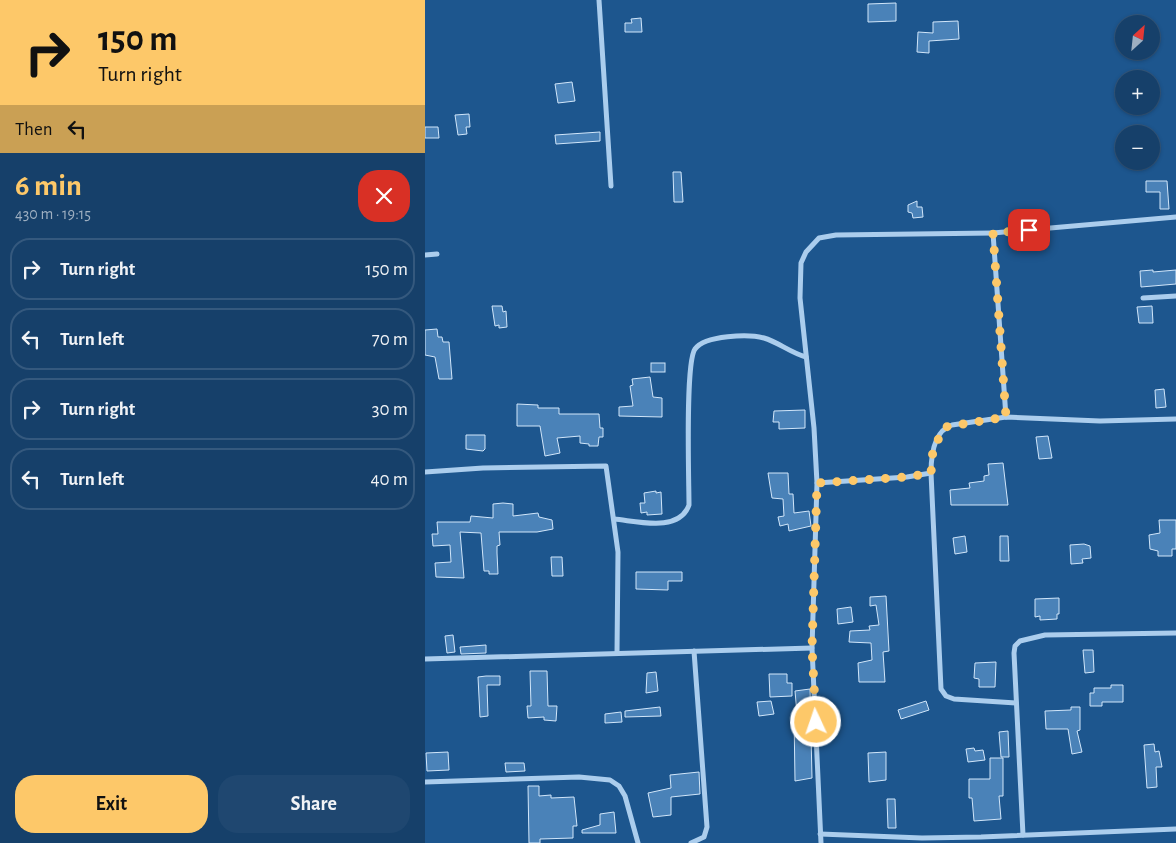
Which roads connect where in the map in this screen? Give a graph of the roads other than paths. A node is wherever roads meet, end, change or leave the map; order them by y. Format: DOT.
graph roads {
  1 [pos="599,0"];
  2 [pos="611,186"];
  3 [pos="1176,217"];
  4 [pos="993,233"];
  5 [pos="437,254"];
  6 [pos="425,255"];
  7 [pos="1176,296"];
  8 [pos="1143,298"];
  9 [pos="806,357"];
  10 [pos="1006,417"];
  11 [pos="1176,419"];
  12 [pos="425,472"];
  13 [pos="931,473"];
  14 [pos="817,483"];
  15 [pos="614,519"];
  16 [pos="1176,633"];
  17 [pos="812,648"];
  18 [pos="694,651"];
  19 [pos="617,653"];
  20 [pos="425,659"];
  21 [pos="1016,703"];
  22 [pos="425,782"];
  23 [pos="1176,829"];
  24 [pos="821,834"];
  25 [pos="1023,835"];
  26 [pos="638,843"];
  27 [pos="691,843"];
  28 [pos="821,843"];
  1 -- 2 [label="street"];
  3 -- 4 [label="street"];
  4 -- 9 [label="street"];
  4 -- 10 [label="street"];
  5 -- 6 [label="street"];
  7 -- 8 [label="street"];
  9 -- 14 [label="street"];
  9 -- 15 [label="street"];
  10 -- 11 [label="street"];
  10 -- 13 [label="street"];
  12 -- 15 [label="street"];
  13 -- 14 [label="street"];
  13 -- 21 [label="street"];
  14 -- 17 [label="street"];
  15 -- 19 [label="street"];
  16 -- 21 [label="street"];
  17 -- 18 [label="street"];
  17 -- 24 [label="street"];
  18 -- 19 [label="street"];
  18 -- 27 [label="street"];
  19 -- 20 [label="street"];
  21 -- 25 [label="street"];
  22 -- 26 [label="street"];
  23 -- 25 [label="street"];
  24 -- 25 [label="street"];
  24 -- 28 [label="street"];
}
